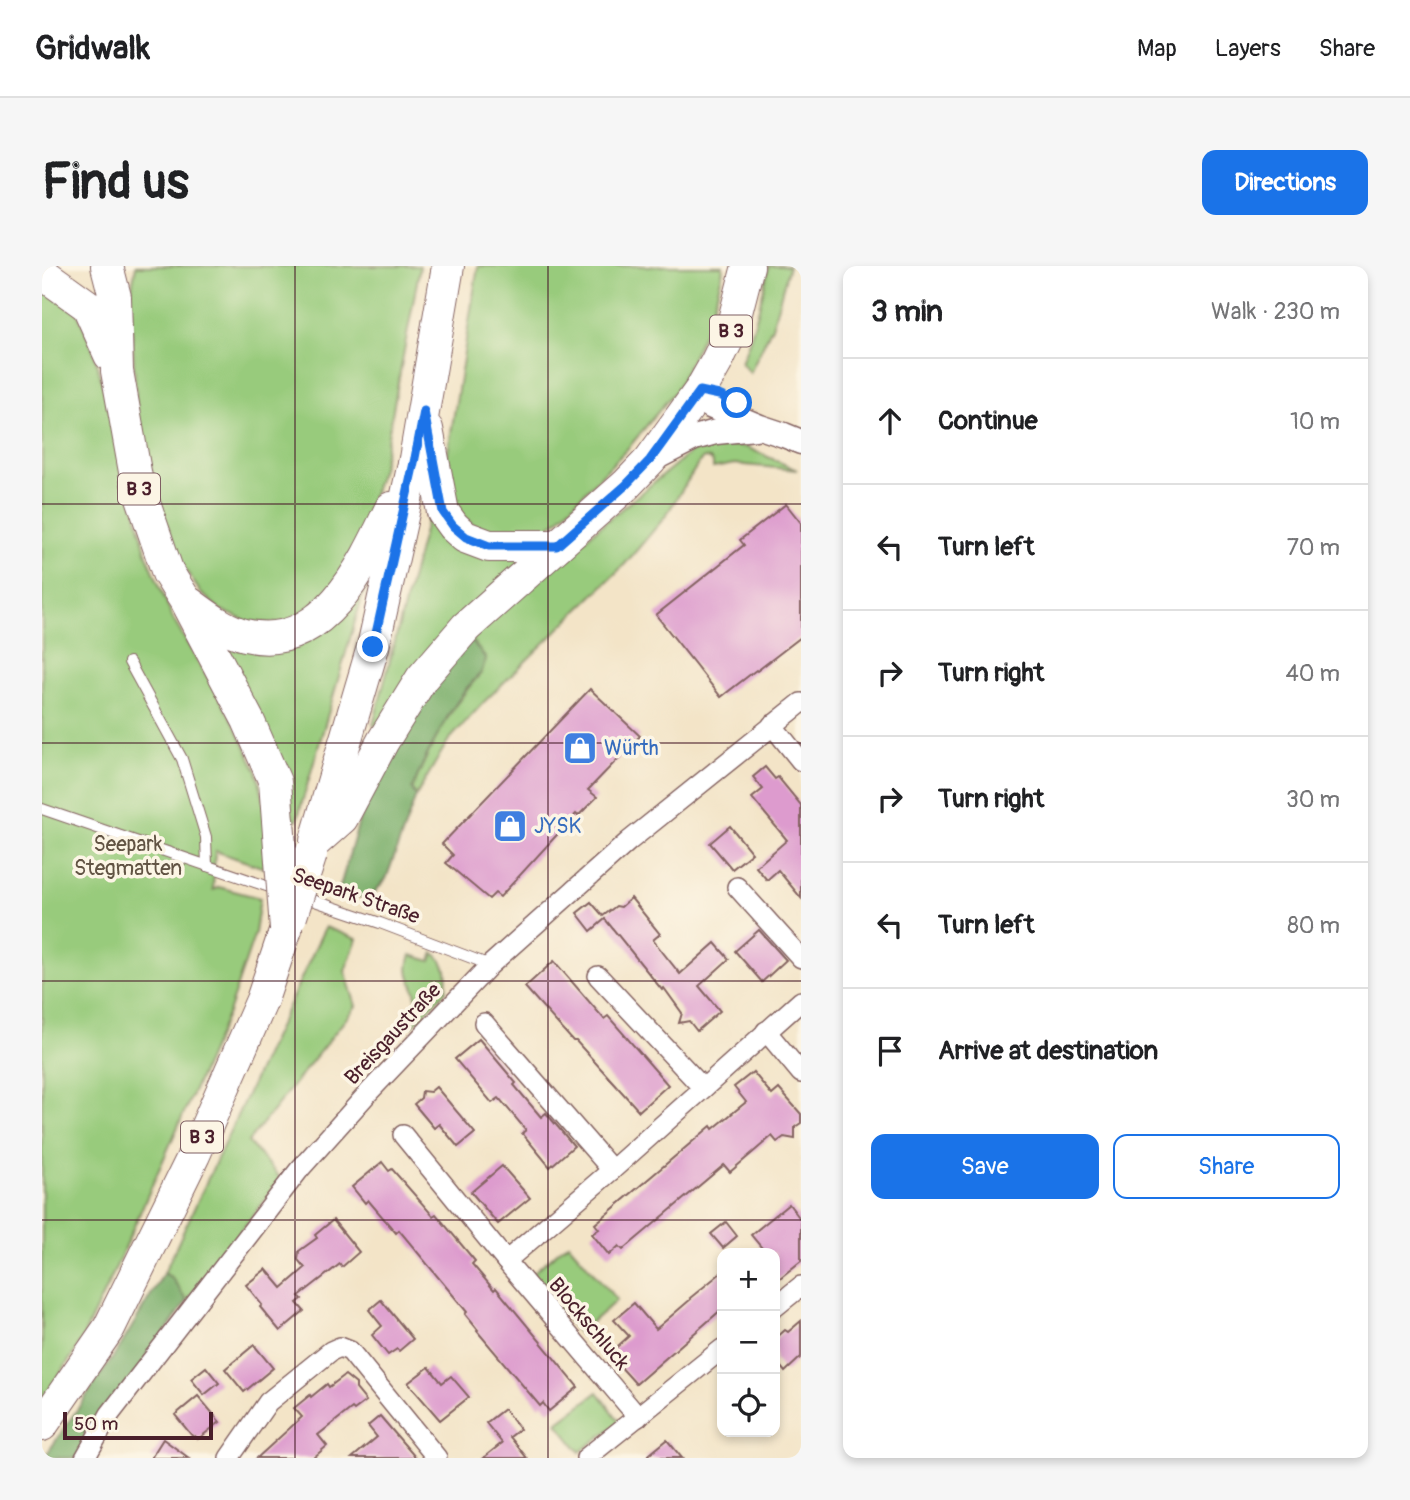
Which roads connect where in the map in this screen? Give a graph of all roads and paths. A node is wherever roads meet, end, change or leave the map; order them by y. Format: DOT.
graph roads {
  1 [pos="77,266"];
  2 [pos="107,266"];
  3 [pos="121,266"];
  4 [pos="447,266"];
  5 [pos="748,266"];
  6 [pos="42,273"];
  7 [pos="101,301"];
  8 [pos="700,391"];
  9 [pos="424,411"];
  10 [pos="760,427"];
  11 [pos="793,439"];
  12 [pos="415,458"];
  13 [pos="650,460"];
  14 [pos="557,546"];
  15 [pos="185,600"];
  16 [pos="129,662"];
  17 [pos="801,703"];
  18 [pos="772,725"];
  19 [pos="801,761"];
  20 [pos="42,810"];
  21 [pos="313,848"];
  22 [pos="207,866"];
  23 [pos="737,887"];
  24 [pos="284,935"];
  25 [pos="801,958"];
  26 [pos="490,965"];
  27 [pos="598,975"];
  28 [pos="801,1001"];
  29 [pos="484,1023"];
  30 [pos="766,1031"];
  31 [pos="801,1073"];
  32 [pos="702,1087"];
  33 [pos="402,1135"];
  34 [pos="612,1170"];
  35 [pos="506,1261"];
  36 [pos="801,1286"];
  37 [pos="780,1303"];
  38 [pos="717,1353"];
  39 [pos="638,1417"];
  40 [pos="42,1425"];
  41 [pos="86,1458"];
  42 [pos="229,1458"];
  43 [pos="437,1458"];
  44 [pos="586,1458"];
  1 -- 7 [label="main road, B 3"];
  2 -- 7 [label="main road, B 3"];
  3 -- 7 [label="main road, B 3"];
  4 -- 9 [label="main road, B 3"];
  5 -- 8 [label="main road, B 3"];
  6 -- 7 [label="main road"];
  7 -- 15 [label="main road, B 3"];
  8 -- 10 [label="street"];
  8 -- 11 [label="street"];
  8 -- 13 [label="main road, B 3"];
  9 -- 12 [label="main road, B 3"];
  9 -- 14 [label="main road, B 3"];
  10 -- 11 [label="street, B 3"];
  10 -- 13 [label="street, B 3"];
  12 -- 15 [label="main road, B 3"];
  12 -- 21 [label="main road, B 3"];
  13 -- 14 [label="main road, B 3"];
  14 -- 21 [label="main road, B 3"];
  15 -- 24 [label="main road, B 3, bridge"];
  16 -- 22 [label="lane"];
  17 -- 18 [label="street, Breisgaustraße"];
  18 -- 19 [label="street"];
  18 -- 26 [label="street, Breisgaustraße"];
  20 -- 22 [label="lane, Seepark Straße"];
  21 -- 24 [label="main road, B 3, bridge"];
  22 -- 26 [label="lane, Seepark Straße"];
  23 -- 25 [label="street"];
  24 -- 40 [label="main road, B 3"];
  26 -- 41 [label="street, Breisgaustraße"];
  27 -- 32 [label="street"];
  28 -- 30 [label="street"];
  29 -- 34 [label="street"];
  30 -- 31 [label="street"];
  30 -- 32 [label="street"];
  32 -- 34 [label="street"];
  33 -- 35 [label="street, Blockschluck"];
  34 -- 35 [label="street"];
  35 -- 39 [label="street, Blockschluck"];
  36 -- 37 [label="street"];
  38 -- 39 [label="street"];
  39 -- 44 [label="street"];
  42 -- 43 [label="street"];
}
